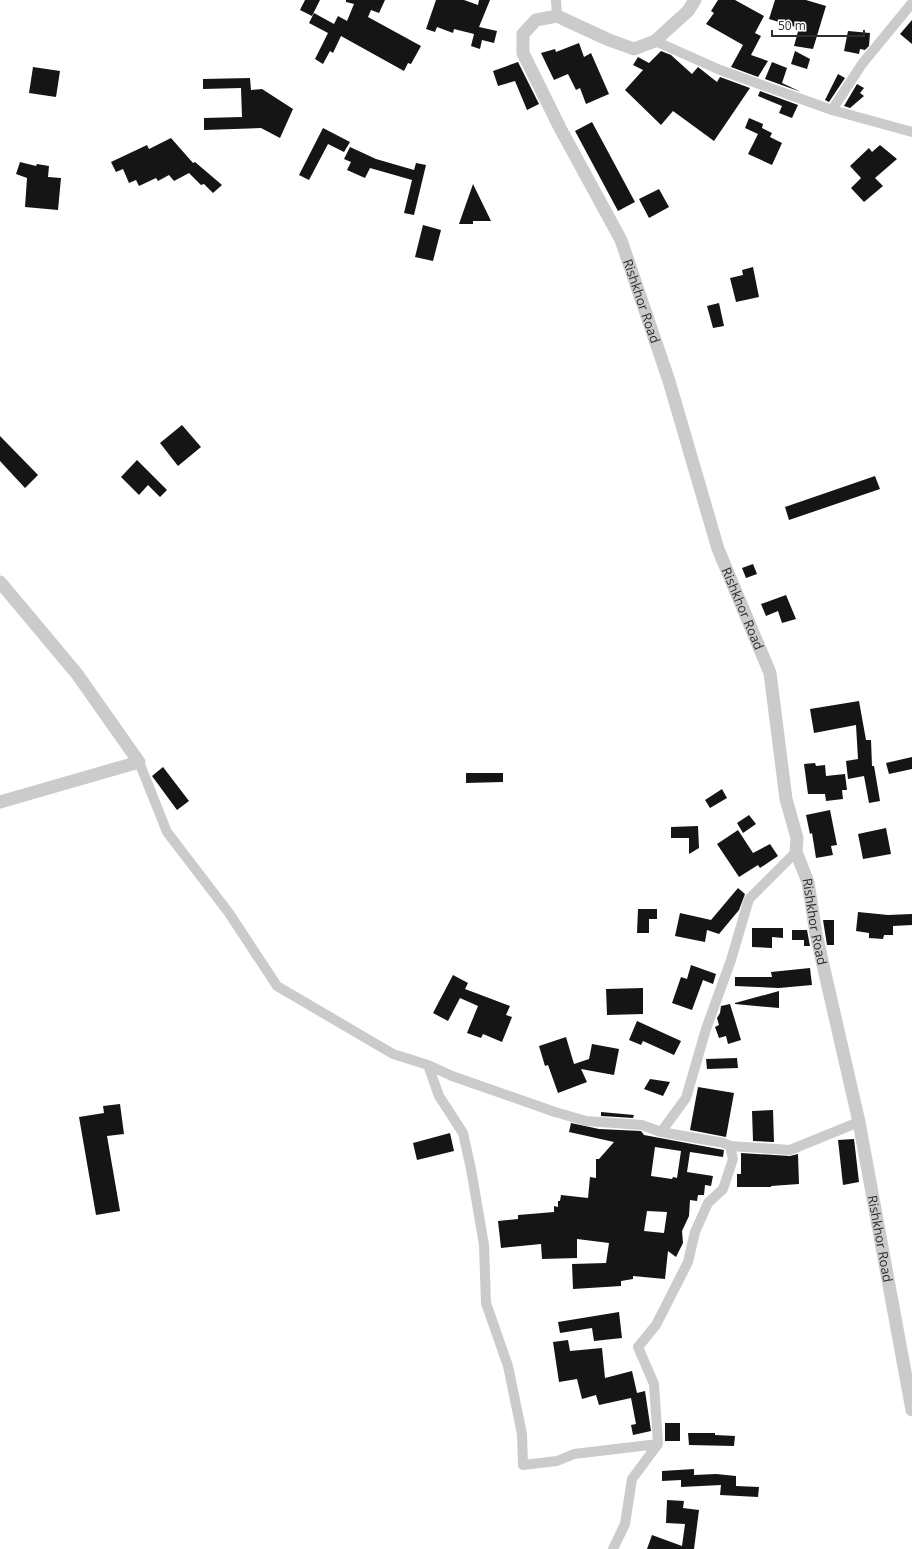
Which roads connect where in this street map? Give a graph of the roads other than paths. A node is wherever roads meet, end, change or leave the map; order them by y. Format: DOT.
graph roads {
  1 [pos="556,0"];
  2 [pos="695,0"];
  3 [pos="912,3"];
  4 [pos="556,16"];
  5 [pos="655,41"];
  6 [pos="832,110"];
  7 [pos="912,132"];
  8 [pos="0,582"];
  9 [pos="139,762"];
  10 [pos="0,802"];
  11 [pos="796,852"];
  12 [pos="428,1065"];
  13 [pos="859,1122"];
  14 [pos="661,1132"];
  15 [pos="730,1146"];
  16 [pos="912,1410"];
  17 [pos="658,1444"];
  18 [pos="613,1549"];
  1 -- 4 [label="street"];
  2 -- 5 [label="street"];
  3 -- 6 [label="street"];
  4 -- 5 [label="street"];
  4 -- 11 [label="street, Rishkhor Road"];
  5 -- 6 [label="street"];
  6 -- 7 [label="street"];
  8 -- 9 [label="street"];
  9 -- 10 [label="street"];
  9 -- 12 [label="street"];
  11 -- 13 [label="street, Rishkhor Road"];
  11 -- 14 [label="street"];
  12 -- 14 [label="street"];
  12 -- 17 [label="street"];
  13 -- 15 [label="street"];
  13 -- 16 [label="street, Rishkhor Road"];
  14 -- 15 [label="street"];
  15 -- 17 [label="street"];
  17 -- 18 [label="street"];
}
